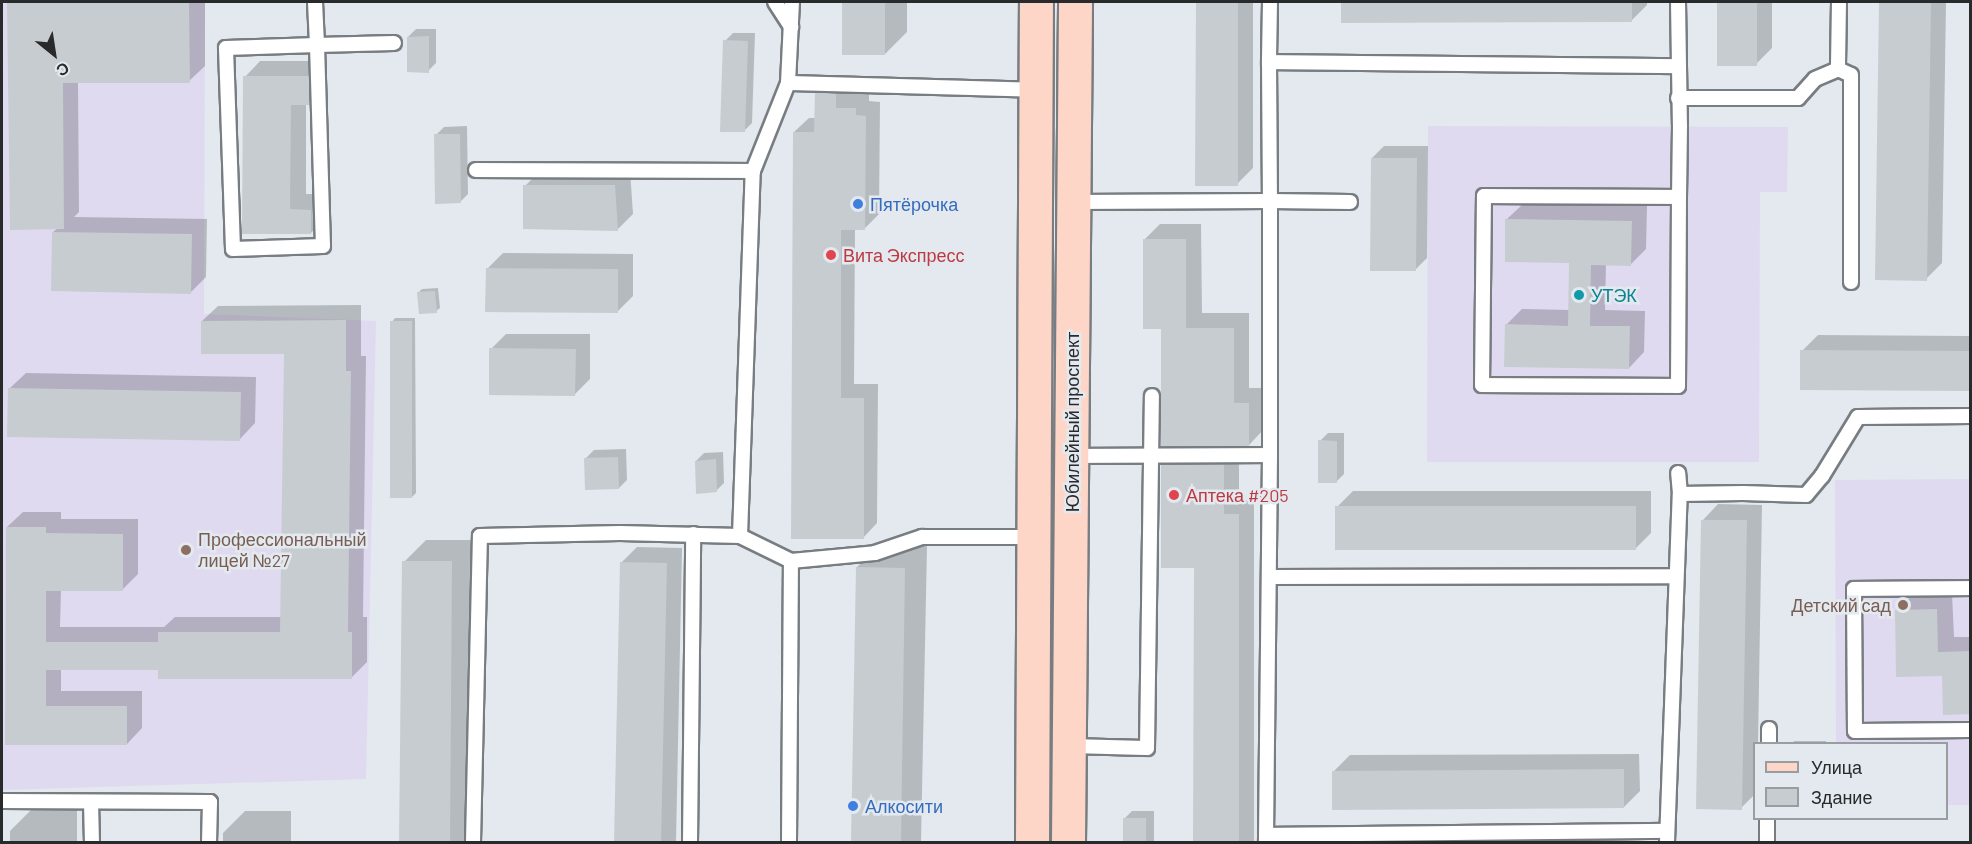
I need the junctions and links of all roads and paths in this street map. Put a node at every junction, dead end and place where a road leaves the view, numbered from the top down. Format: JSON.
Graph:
{"nodes":[{"id":1,"x":315,"y":2,"type":"edge"},
{"id":2,"x":775,"y":2,"type":"edge"},
{"id":3,"x":792,"y":2,"type":"edge"},
{"id":4,"x":1036,"y":2,"type":"edge"},
{"id":5,"x":1075,"y":2,"type":"edge"},
{"id":6,"x":1270,"y":2,"type":"edge"},
{"id":7,"x":1678,"y":2,"type":"edge"},
{"id":8,"x":1839,"y":2,"type":"edge"},
{"id":9,"x":791,"y":27,"type":"junction"},
{"id":10,"x":394,"y":43,"type":"dead end"},
{"id":11,"x":316,"y":45,"type":"junction"},
{"id":12,"x":1269,"y":62,"type":"junction"},
{"id":13,"x":1677,"y":66,"type":"junction"},
{"id":14,"x":1838,"y":69,"type":"junction"},
{"id":15,"x":788,"y":82,"type":"junction"},
{"id":16,"x":1036,"y":90,"type":"junction"},
{"id":17,"x":1678,"y":98,"type":"junction"},
{"id":18,"x":476,"y":170,"type":"dead end"},
{"id":19,"x":753,"y":171,"type":"junction"},
{"id":20,"x":1679,"y":197,"type":"junction"},
{"id":21,"x":1270,"y":201,"type":"junction"},
{"id":22,"x":1073,"y":202,"type":"junction"},
{"id":23,"x":1350,"y":202,"type":"dead end"},
{"id":24,"x":1851,"y":282,"type":"dead end"},
{"id":25,"x":1152,"y":396,"type":"dead end"},
{"id":26,"x":1971,"y":416,"type":"edge"},
{"id":27,"x":1270,"y":455,"type":"junction"},
{"id":28,"x":1151,"y":458,"type":"junction"},
{"id":29,"x":1071,"y":469,"type":"junction"},
{"id":30,"x":1678,"y":473,"type":"dead end"},
{"id":31,"x":1034,"y":480,"type":"junction"},
{"id":32,"x":1680,"y":494,"type":"junction"},
{"id":33,"x":693,"y":534,"type":"junction"},
{"id":34,"x":740,"y":536,"type":"junction"},
{"id":35,"x":1033,"y":537,"type":"junction"},
{"id":36,"x":791,"y":561,"type":"junction"},
{"id":37,"x":1675,"y":576,"type":"junction"},
{"id":38,"x":1269,"y":577,"type":"junction"},
{"id":39,"x":1971,"y":588,"type":"edge"},
{"id":40,"x":1971,"y":730,"type":"edge"},
{"id":41,"x":1069,"y":746,"type":"junction"},
{"id":42,"x":2,"y":801,"type":"edge"},
{"id":43,"x":91,"y":802,"type":"junction"},
{"id":44,"x":1767,"y":820,"type":"edge"},
{"id":45,"x":1667,"y":837,"type":"edge"},
{"id":46,"x":1266,"y":839,"type":"edge"},
{"id":47,"x":92,"y":843,"type":"edge"},
{"id":48,"x":209,"y":843,"type":"edge"},
{"id":49,"x":474,"y":843,"type":"edge"},
{"id":50,"x":690,"y":843,"type":"edge"},
{"id":51,"x":789,"y":843,"type":"edge"},
{"id":52,"x":1032,"y":843,"type":"edge"},
{"id":53,"x":1068,"y":843,"type":"edge"},
{"id":54,"x":1767,"y":843,"type":"edge"}],
"edges":[{"from":1,"to":11,"type":"lane"},
{"from":2,"to":9,"type":"lane"},
{"from":3,"to":9,"type":"lane"},
{"from":4,"to":16,"type":"main road","name":"Юбилейный проспект"},
{"from":5,"to":22,"type":"main road","name":"Юбилейный проспект"},
{"from":6,"to":12,"type":"lane"},
{"from":7,"to":13,"type":"lane"},
{"from":8,"to":14,"type":"lane"},
{"from":9,"to":15,"type":"lane"},
{"from":10,"to":11,"type":"lane"},
{"from":11,"to":11,"type":"lane"},
{"from":12,"to":13,"type":"lane"},
{"from":12,"to":21,"type":"lane"},
{"from":13,"to":17,"type":"lane"},
{"from":14,"to":17,"type":"lane"},
{"from":14,"to":24,"type":"lane"},
{"from":15,"to":16,"type":"lane"},
{"from":15,"to":19,"type":"lane"},
{"from":16,"to":31,"type":"main road","name":"Юбилейный проспект"},
{"from":17,"to":20,"type":"lane"},
{"from":18,"to":19,"type":"lane"},
{"from":19,"to":34,"type":"lane"},
{"from":20,"to":20,"type":"lane"},
{"from":21,"to":22,"type":"lane"},
{"from":21,"to":23,"type":"lane"},
{"from":21,"to":27,"type":"lane"},
{"from":22,"to":29,"type":"main road","name":"Юбилейный проспект"},
{"from":25,"to":28,"type":"lane"},
{"from":26,"to":32,"type":"lane"},
{"from":27,"to":28,"type":"lane"},
{"from":27,"to":38,"type":"lane"},
{"from":28,"to":29,"type":"lane"},
{"from":28,"to":41,"type":"lane"},
{"from":29,"to":31,"type":"lane"},
{"from":29,"to":41,"type":"main road","name":"Юбилейный проспект"},
{"from":30,"to":32,"type":"lane"},
{"from":31,"to":35,"type":"main road","name":"Юбилейный проспект"},
{"from":32,"to":37,"type":"lane"},
{"from":33,"to":34,"type":"lane"},
{"from":33,"to":49,"type":"lane"},
{"from":33,"to":50,"type":"lane"},
{"from":34,"to":36,"type":"lane"},
{"from":35,"to":36,"type":"lane"},
{"from":35,"to":52,"type":"main road","name":"Юбилейный проспект"},
{"from":36,"to":51,"type":"lane"},
{"from":37,"to":38,"type":"lane"},
{"from":37,"to":45,"type":"lane"},
{"from":38,"to":46,"type":"lane"},
{"from":39,"to":40,"type":"lane"},
{"from":41,"to":53,"type":"main road","name":"Юбилейный проспект"},
{"from":42,"to":43,"type":"lane"},
{"from":43,"to":47,"type":"lane"},
{"from":43,"to":48,"type":"lane"},
{"from":44,"to":54,"type":"lane"},
{"from":45,"to":46,"type":"lane"}]}
